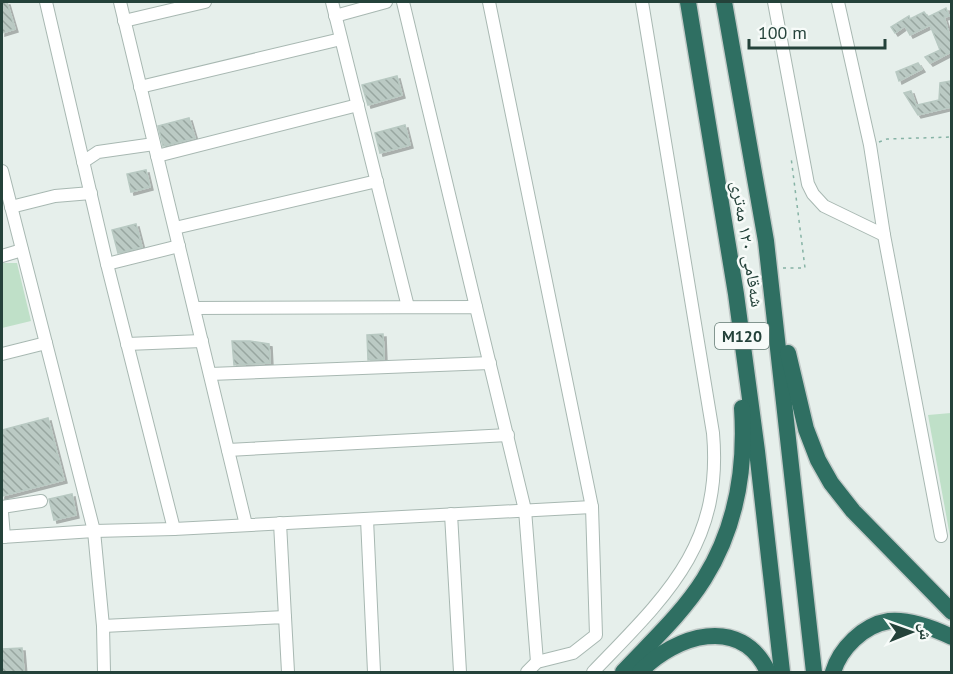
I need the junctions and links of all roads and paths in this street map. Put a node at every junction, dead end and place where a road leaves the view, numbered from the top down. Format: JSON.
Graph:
{"nodes":[{"id":1,"x":46,"y":2,"type":"edge"},
{"id":2,"x":120,"y":2,"type":"edge"},
{"id":3,"x":205,"y":2,"type":"edge"},
{"id":4,"x":332,"y":2,"type":"edge"},
{"id":5,"x":386,"y":2,"type":"edge"},
{"id":6,"x":403,"y":2,"type":"edge"},
{"id":7,"x":489,"y":2,"type":"edge"},
{"id":8,"x":642,"y":2,"type":"edge"},
{"id":9,"x":688,"y":2,"type":"edge"},
{"id":10,"x":724,"y":2,"type":"edge"},
{"id":11,"x":774,"y":2,"type":"edge"},
{"id":12,"x":838,"y":2,"type":"edge"},
{"id":13,"x":335,"y":15,"type":"junction"},
{"id":14,"x":124,"y":21,"type":"junction"},
{"id":15,"x":341,"y":39,"type":"junction"},
{"id":16,"x":140,"y":87,"type":"junction"},
{"id":17,"x":358,"y":105,"type":"junction"},
{"id":18,"x":951,"y":137,"type":"edge"},
{"id":19,"x":870,"y":145,"type":"junction"},
{"id":20,"x":155,"y":150,"type":"junction"},
{"id":21,"x":791,"y":155,"type":"dead end"},
{"id":22,"x":83,"y":162,"type":"junction"},
{"id":23,"x":2,"y":171,"type":"edge"},
{"id":24,"x":377,"y":181,"type":"junction"},
{"id":25,"x":4,"y":187,"type":"edge"},
{"id":26,"x":91,"y":193,"type":"junction"},
{"id":27,"x":11,"y":207,"type":"junction"},
{"id":28,"x":174,"y":228,"type":"junction"},
{"id":29,"x":884,"y":235,"type":"junction"},
{"id":30,"x":765,"y":241,"type":"junction"},
{"id":31,"x":179,"y":246,"type":"junction"},
{"id":32,"x":22,"y":250,"type":"junction"},
{"id":33,"x":2,"y":256,"type":"edge"},
{"id":34,"x":108,"y":264,"type":"junction"},
{"id":35,"x":783,"y":268,"type":"dead end"},
{"id":36,"x":736,"y":294,"type":"junction"},
{"id":37,"x":408,"y":307,"type":"junction"},
{"id":38,"x":476,"y":307,"type":"junction"},
{"id":39,"x":194,"y":308,"type":"junction"},
{"id":40,"x":202,"y":340,"type":"junction"},
{"id":41,"x":46,"y":342,"type":"junction"},
{"id":42,"x":128,"y":344,"type":"junction"},
{"id":43,"x":2,"y":354,"type":"edge"},
{"id":44,"x":490,"y":363,"type":"junction"},
{"id":45,"x":210,"y":374,"type":"junction"},
{"id":46,"x":508,"y":435,"type":"junction"},
{"id":47,"x":228,"y":450,"type":"junction"},
{"id":48,"x":41,"y":501,"type":"dead end"},
{"id":49,"x":592,"y":507,"type":"junction"},
{"id":50,"x":2,"y":509,"type":"edge"},
{"id":51,"x":525,"y":510,"type":"junction"},
{"id":52,"x":451,"y":514,"type":"junction"},
{"id":53,"x":367,"y":519,"type":"junction"},
{"id":54,"x":280,"y":524,"type":"junction"},
{"id":55,"x":246,"y":525,"type":"junction"},
{"id":56,"x":174,"y":529,"type":"junction"},
{"id":57,"x":94,"y":531,"type":"junction"},
{"id":58,"x":941,"y":536,"type":"dead end"},
{"id":59,"x":3,"y":537,"type":"edge"},
{"id":60,"x":951,"y":612,"type":"edge"},
{"id":61,"x":285,"y":617,"type":"junction"},
{"id":62,"x":103,"y":626,"type":"junction"},
{"id":63,"x":951,"y":637,"type":"edge"},
{"id":64,"x":537,"y":662,"type":"junction"},
{"id":65,"x":104,"y":672,"type":"edge"},
{"id":66,"x":288,"y":672,"type":"edge"},
{"id":67,"x":374,"y":672,"type":"edge"},
{"id":68,"x":460,"y":672,"type":"edge"},
{"id":69,"x":527,"y":672,"type":"edge"},
{"id":70,"x":593,"y":672,"type":"edge"},
{"id":71,"x":623,"y":672,"type":"edge"},
{"id":72,"x":640,"y":672,"type":"edge"},
{"id":73,"x":768,"y":672,"type":"edge"},
{"id":74,"x":783,"y":672,"type":"edge"},
{"id":75,"x":814,"y":672,"type":"edge"},
{"id":76,"x":833,"y":672,"type":"edge"}],
"edges":[{"from":1,"to":22,"type":"street"},
{"from":2,"to":14,"type":"street"},
{"from":3,"to":14,"type":"street"},
{"from":4,"to":13,"type":"street"},
{"from":5,"to":13,"type":"street"},
{"from":6,"to":38,"type":"street"},
{"from":7,"to":49,"type":"street"},
{"from":8,"to":70,"type":"street"},
{"from":9,"to":36,"type":"highway","name":"شەقامی ١٢٠ مەتری","number":"M120"},
{"from":10,"to":30,"type":"highway","name":"شەقامی ١٢٠ مەتری","number":"M120"},
{"from":11,"to":29,"type":"street"},
{"from":12,"to":19,"type":"street"},
{"from":13,"to":15,"type":"street"},
{"from":14,"to":16,"type":"street"},
{"from":15,"to":16,"type":"street"},
{"from":15,"to":17,"type":"street"},
{"from":16,"to":20,"type":"street"},
{"from":17,"to":20,"type":"street"},
{"from":17,"to":24,"type":"street"},
{"from":18,"to":19,"type":"path"},
{"from":19,"to":29,"type":"street"},
{"from":20,"to":22,"type":"street"},
{"from":20,"to":28,"type":"street"},
{"from":21,"to":35,"type":"path"},
{"from":22,"to":26,"type":"street"},
{"from":23,"to":25,"type":"street"},
{"from":24,"to":28,"type":"street"},
{"from":24,"to":37,"type":"street"},
{"from":25,"to":27,"type":"street"},
{"from":26,"to":27,"type":"street"},
{"from":26,"to":34,"type":"street"},
{"from":27,"to":32,"type":"street"},
{"from":28,"to":31,"type":"street"},
{"from":29,"to":58,"type":"street"},
{"from":30,"to":60,"type":"highway"},
{"from":30,"to":75,"type":"highway","name":"شەقامی ١٢٠ مەتری","number":"M120"},
{"from":31,"to":34,"type":"street"},
{"from":31,"to":39,"type":"street"},
{"from":32,"to":33,"type":"street"},
{"from":32,"to":41,"type":"street"},
{"from":34,"to":42,"type":"street"},
{"from":36,"to":71,"type":"highway"},
{"from":36,"to":74,"type":"highway","name":"شەقامی ١٢٠ مەتری","number":"M120"},
{"from":37,"to":38,"type":"street"},
{"from":37,"to":39,"type":"street"},
{"from":38,"to":44,"type":"street"},
{"from":39,"to":40,"type":"street"},
{"from":40,"to":42,"type":"street"},
{"from":40,"to":45,"type":"street"},
{"from":41,"to":43,"type":"street"},
{"from":41,"to":57,"type":"street"},
{"from":42,"to":56,"type":"street"},
{"from":44,"to":45,"type":"street"},
{"from":44,"to":46,"type":"street"},
{"from":45,"to":47,"type":"street"},
{"from":46,"to":47,"type":"street"},
{"from":46,"to":51,"type":"street"},
{"from":47,"to":55,"type":"street"},
{"from":48,"to":50,"type":"street"},
{"from":49,"to":51,"type":"street"},
{"from":49,"to":64,"type":"street"},
{"from":50,"to":59,"type":"street"},
{"from":51,"to":52,"type":"street"},
{"from":51,"to":64,"type":"street"},
{"from":52,"to":53,"type":"street"},
{"from":52,"to":68,"type":"street"},
{"from":53,"to":54,"type":"street"},
{"from":53,"to":67,"type":"street"},
{"from":54,"to":55,"type":"street"},
{"from":54,"to":61,"type":"street"},
{"from":55,"to":56,"type":"street"},
{"from":56,"to":57,"type":"street"},
{"from":57,"to":59,"type":"street"},
{"from":57,"to":62,"type":"street"},
{"from":61,"to":62,"type":"street"},
{"from":61,"to":66,"type":"street"},
{"from":62,"to":65,"type":"street"},
{"from":63,"to":76,"type":"highway"},
{"from":64,"to":69,"type":"street"},
{"from":72,"to":73,"type":"highway"}]}
